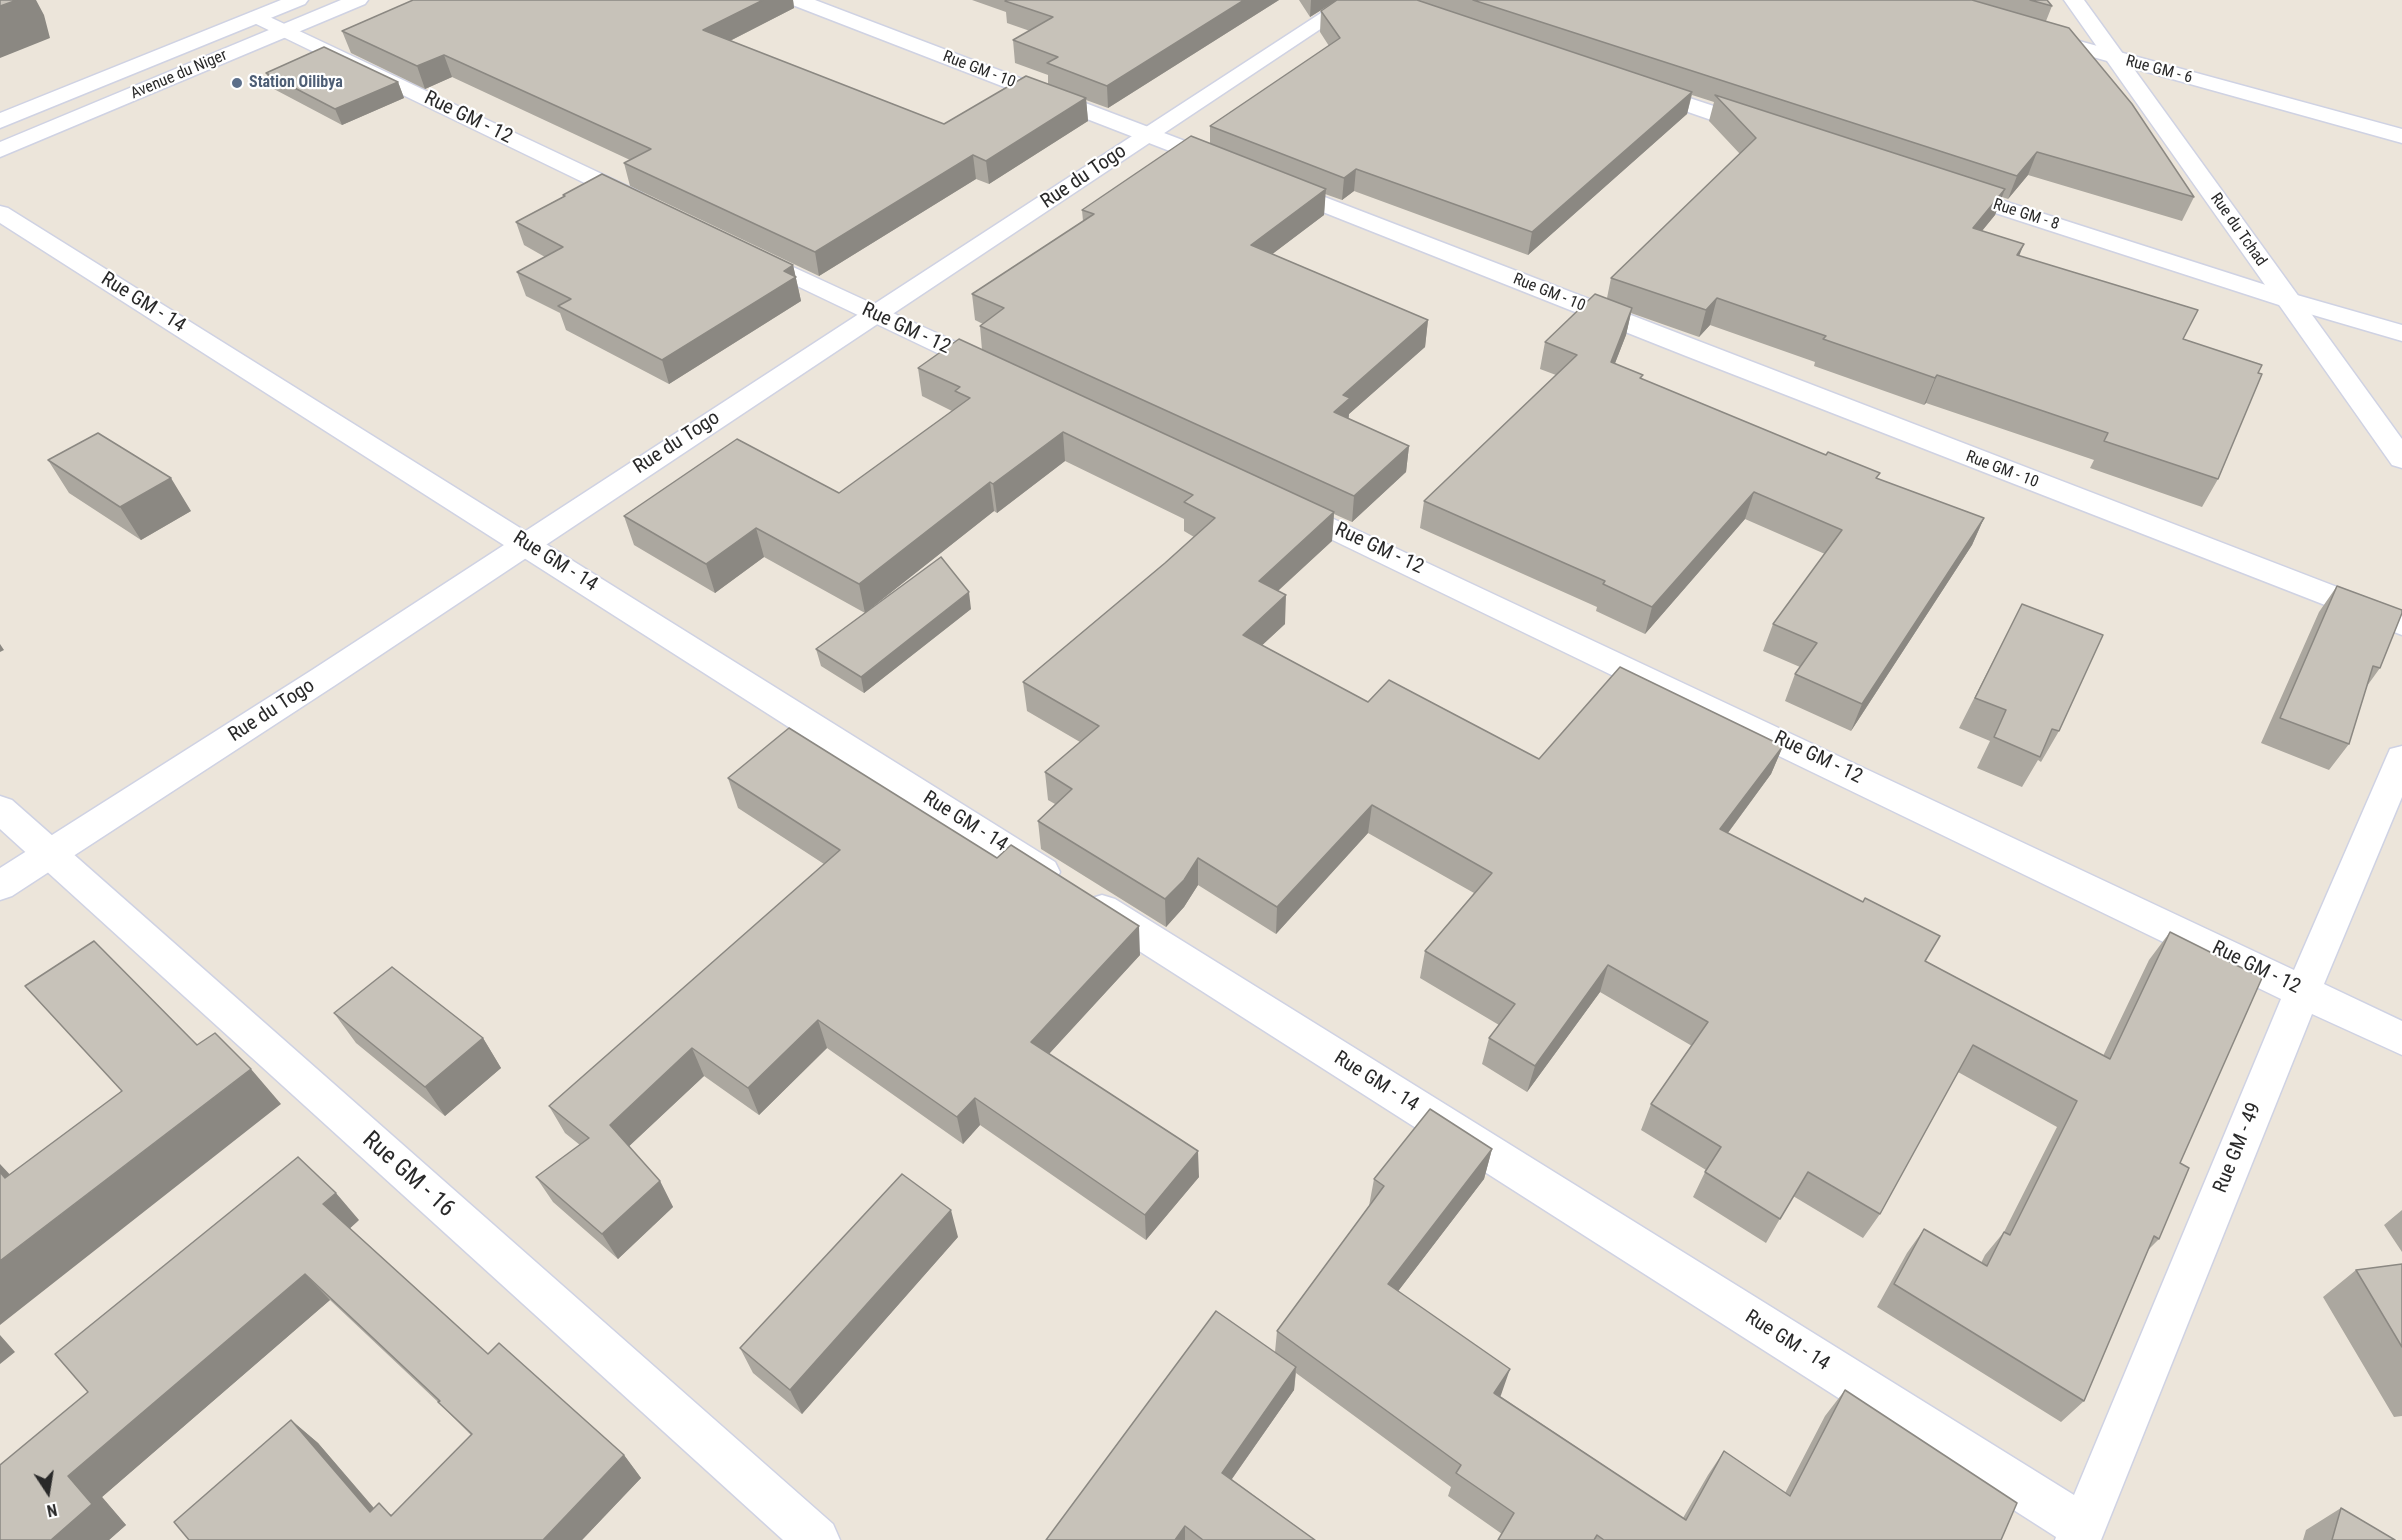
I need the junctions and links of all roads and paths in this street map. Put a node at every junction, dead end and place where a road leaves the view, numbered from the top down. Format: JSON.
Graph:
{"nodes":[{"id":1,"x":298,"y":0,"type":"edge"},
{"id":2,"x":358,"y":0,"type":"edge"},
{"id":3,"x":797,"y":0,"type":"edge"},
{"id":4,"x":1354,"y":0,"type":"edge"},
{"id":5,"x":2074,"y":0,"type":"edge"},
{"id":6,"x":257,"y":16,"type":"junction"},
{"id":7,"x":285,"y":30,"type":"junction"},
{"id":8,"x":2028,"y":33,"type":"edge"},
{"id":9,"x":2116,"y":58,"type":"junction"},
{"id":10,"x":1623,"y":83,"type":"edge"},
{"id":11,"x":0,"y":121,"type":"edge"},
{"id":12,"x":1149,"y":134,"type":"junction"},
{"id":13,"x":1780,"y":135,"type":"edge"},
{"id":14,"x":2402,"y":136,"type":"edge"},
{"id":15,"x":0,"y":150,"type":"edge"},
{"id":16,"x":1938,"y":187,"type":"edge"},
{"id":17,"x":660,"y":211,"type":"edge"},
{"id":18,"x":0,"y":213,"type":"edge"},
{"id":19,"x":735,"y":247,"type":"edge"},
{"id":20,"x":2288,"y":300,"type":"junction"},
{"id":21,"x":874,"y":314,"type":"junction"},
{"id":22,"x":2402,"y":333,"type":"edge"},
{"id":23,"x":1014,"y":379,"type":"edge"},
{"id":24,"x":2402,"y":459,"type":"edge"},
{"id":25,"x":1272,"y":499,"type":"edge"},
{"id":26,"x":525,"y":543,"type":"junction"},
{"id":27,"x":2402,"y":624,"type":"edge"},
{"id":28,"x":2402,"y":758,"type":"edge"},
{"id":29,"x":0,"y":809,"type":"edge"},
{"id":30,"x":50,"y":853,"type":"junction"},
{"id":31,"x":0,"y":886,"type":"edge"},
{"id":32,"x":2303,"y":991,"type":"junction"},
{"id":33,"x":2402,"y":1039,"type":"edge"},
{"id":34,"x":2081,"y":1534,"type":"edge"},
{"id":35,"x":817,"y":1540,"type":"edge"}],
"edges":[{"from":1,"to":6,"type":"street","name":"Avenue du Niger"},
{"from":2,"to":7,"type":"street","name":"Avenue du Niger"},
{"from":3,"to":12,"type":"street","name":"Rue GM - 10"},
{"from":4,"to":12,"type":"street","name":"Rue du Togo"},
{"from":5,"to":9,"type":"street","name":"Rue du Tchad"},
{"from":6,"to":7,"type":"street","name":"Rue GM - 12"},
{"from":6,"to":11,"type":"street","name":"Avenue du Niger"},
{"from":7,"to":15,"type":"street","name":"Avenue du Niger"},
{"from":7,"to":17,"type":"street","name":"Rue GM - 12"},
{"from":8,"to":9,"type":"street","name":"Rue GM - 6"},
{"from":9,"to":14,"type":"street","name":"Rue GM - 6"},
{"from":9,"to":20,"type":"street","name":"Rue du Tchad"},
{"from":10,"to":13,"type":"street"},
{"from":12,"to":21,"type":"street","name":"Rue du Togo"},
{"from":12,"to":27,"type":"street","name":"Rue GM - 10"},
{"from":16,"to":20,"type":"street","name":"Rue GM - 8"},
{"from":18,"to":26,"type":"street","name":"Rue GM - 14"},
{"from":19,"to":21,"type":"street","name":"Rue GM - 12"},
{"from":20,"to":22,"type":"street","name":"Rue GM - 8"},
{"from":20,"to":24,"type":"street","name":"Rue du Tchad"},
{"from":21,"to":23,"type":"street","name":"Rue GM - 12"},
{"from":21,"to":26,"type":"street","name":"Rue du Togo"},
{"from":25,"to":32,"type":"street","name":"Rue GM - 12"},
{"from":26,"to":30,"type":"street","name":"Rue du Togo"},
{"from":26,"to":34,"type":"street","name":"Rue GM - 14"},
{"from":28,"to":32,"type":"street","name":"Rue GM - 49"},
{"from":29,"to":30,"type":"street","name":"Rue GM - 16"},
{"from":30,"to":31,"type":"street","name":"Rue du Togo"},
{"from":30,"to":35,"type":"street","name":"Rue GM - 16"},
{"from":32,"to":33,"type":"street","name":"Rue GM - 12"},
{"from":32,"to":34,"type":"street","name":"Rue GM - 49"}]}
